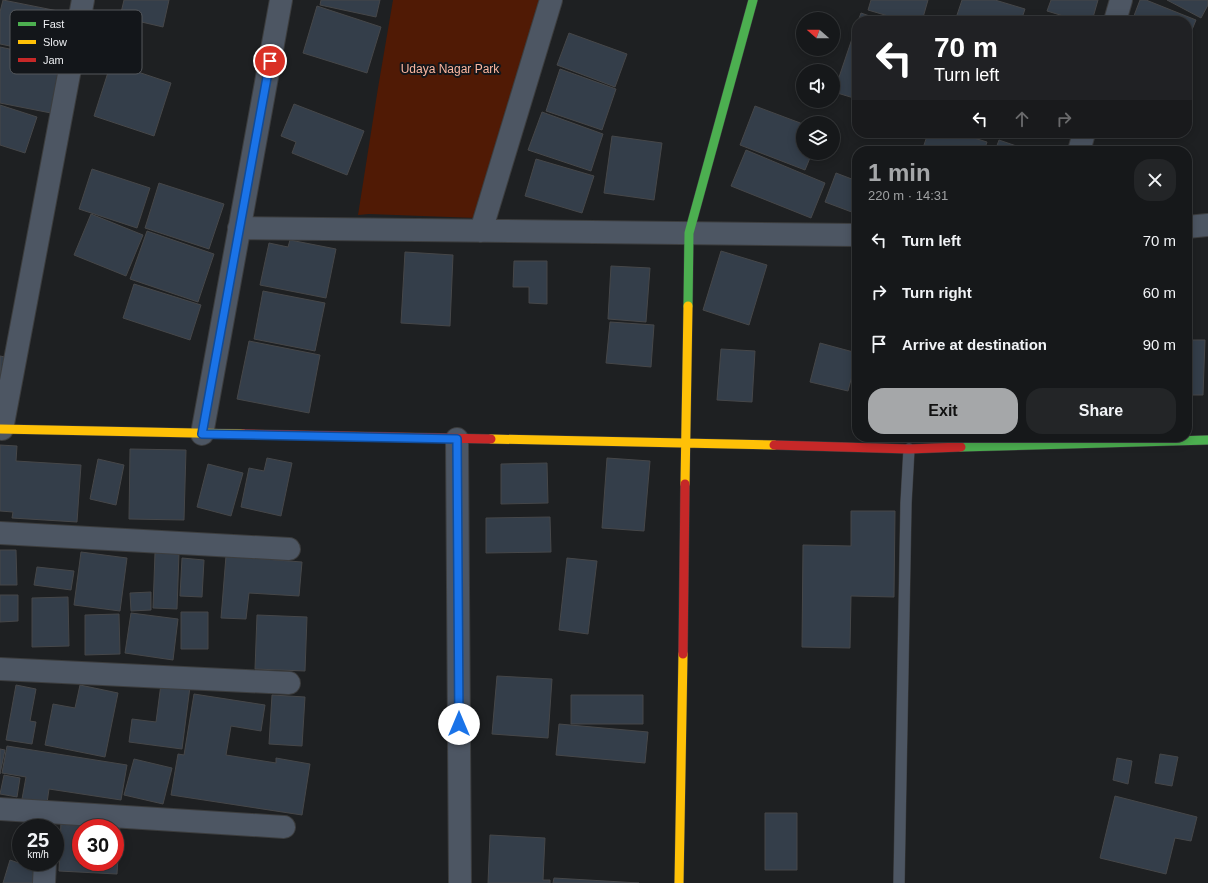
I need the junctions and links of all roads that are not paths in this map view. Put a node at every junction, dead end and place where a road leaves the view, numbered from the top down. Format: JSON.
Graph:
{"nodes":[{"id":1,"x":83,"y":0,"type":"edge"},
{"id":2,"x":281,"y":0,"type":"edge"},
{"id":3,"x":551,"y":0,"type":"edge"},
{"id":4,"x":753,"y":0,"type":"edge"},
{"id":5,"x":1120,"y":0,"type":"edge"},
{"id":6,"x":81,"y":10,"type":"edge"},
{"id":7,"x":1116,"y":16,"type":"edge"},
{"id":8,"x":69,"y":74,"type":"edge"},
{"id":9,"x":1208,"y":225,"type":"edge"},
{"id":10,"x":1192,"y":227,"type":"edge"},
{"id":11,"x":239,"y":228,"type":"junction"},
{"id":12,"x":481,"y":231,"type":"junction"},
{"id":13,"x":689,"y":234,"type":"junction"},
{"id":14,"x":852,"y":235,"type":"edge"},
{"id":15,"x":1,"y":429,"type":"edge"},
{"id":16,"x":202,"y":434,"type":"junction"},
{"id":17,"x":457,"y":439,"type":"junction"},
{"id":18,"x":1192,"y":440,"type":"edge"},
{"id":19,"x":1208,"y":440,"type":"edge"},
{"id":20,"x":1142,"y":442,"type":"edge"},
{"id":21,"x":685,"y":443,"type":"junction"},
{"id":22,"x":909,"y":449,"type":"junction"},
{"id":23,"x":0,"y":533,"type":"edge"},
{"id":24,"x":289,"y":549,"type":"dead end"},
{"id":25,"x":0,"y":669,"type":"edge"},
{"id":26,"x":289,"y":683,"type":"dead end"},
{"id":27,"x":0,"y":809,"type":"edge"},
{"id":28,"x":42,"y":819,"type":"edge"},
{"id":29,"x":64,"y":821,"type":"edge"},
{"id":30,"x":284,"y":827,"type":"dead end"},
{"id":31,"x":45,"y":871,"type":"edge"},
{"id":32,"x":44,"y":883,"type":"edge"},
{"id":33,"x":460,"y":883,"type":"edge"},
{"id":34,"x":679,"y":883,"type":"edge"},
{"id":35,"x":899,"y":883,"type":"edge"}],
"edges":[{"from":1,"to":6,"type":"street"},
{"from":2,"to":11,"type":"street"},
{"from":3,"to":12,"type":"street"},
{"from":4,"to":13,"type":"street"},
{"from":5,"to":7,"type":"street"},
{"from":8,"to":15,"type":"street"},
{"from":9,"to":10,"type":"street"},
{"from":11,"to":12,"type":"street"},
{"from":11,"to":16,"type":"street"},
{"from":12,"to":13,"type":"street"},
{"from":13,"to":14,"type":"street"},
{"from":13,"to":21,"type":"street"},
{"from":15,"to":16,"type":"street"},
{"from":16,"to":17,"type":"street"},
{"from":17,"to":21,"type":"street"},
{"from":17,"to":33,"type":"street"},
{"from":18,"to":19,"type":"street"},
{"from":20,"to":22,"type":"street"},
{"from":21,"to":22,"type":"street"},
{"from":21,"to":34,"type":"street"},
{"from":22,"to":35,"type":"lane"},
{"from":23,"to":24,"type":"street"},
{"from":25,"to":26,"type":"street"},
{"from":27,"to":28,"type":"street"},
{"from":29,"to":30,"type":"street"},
{"from":31,"to":32,"type":"street"}]}
